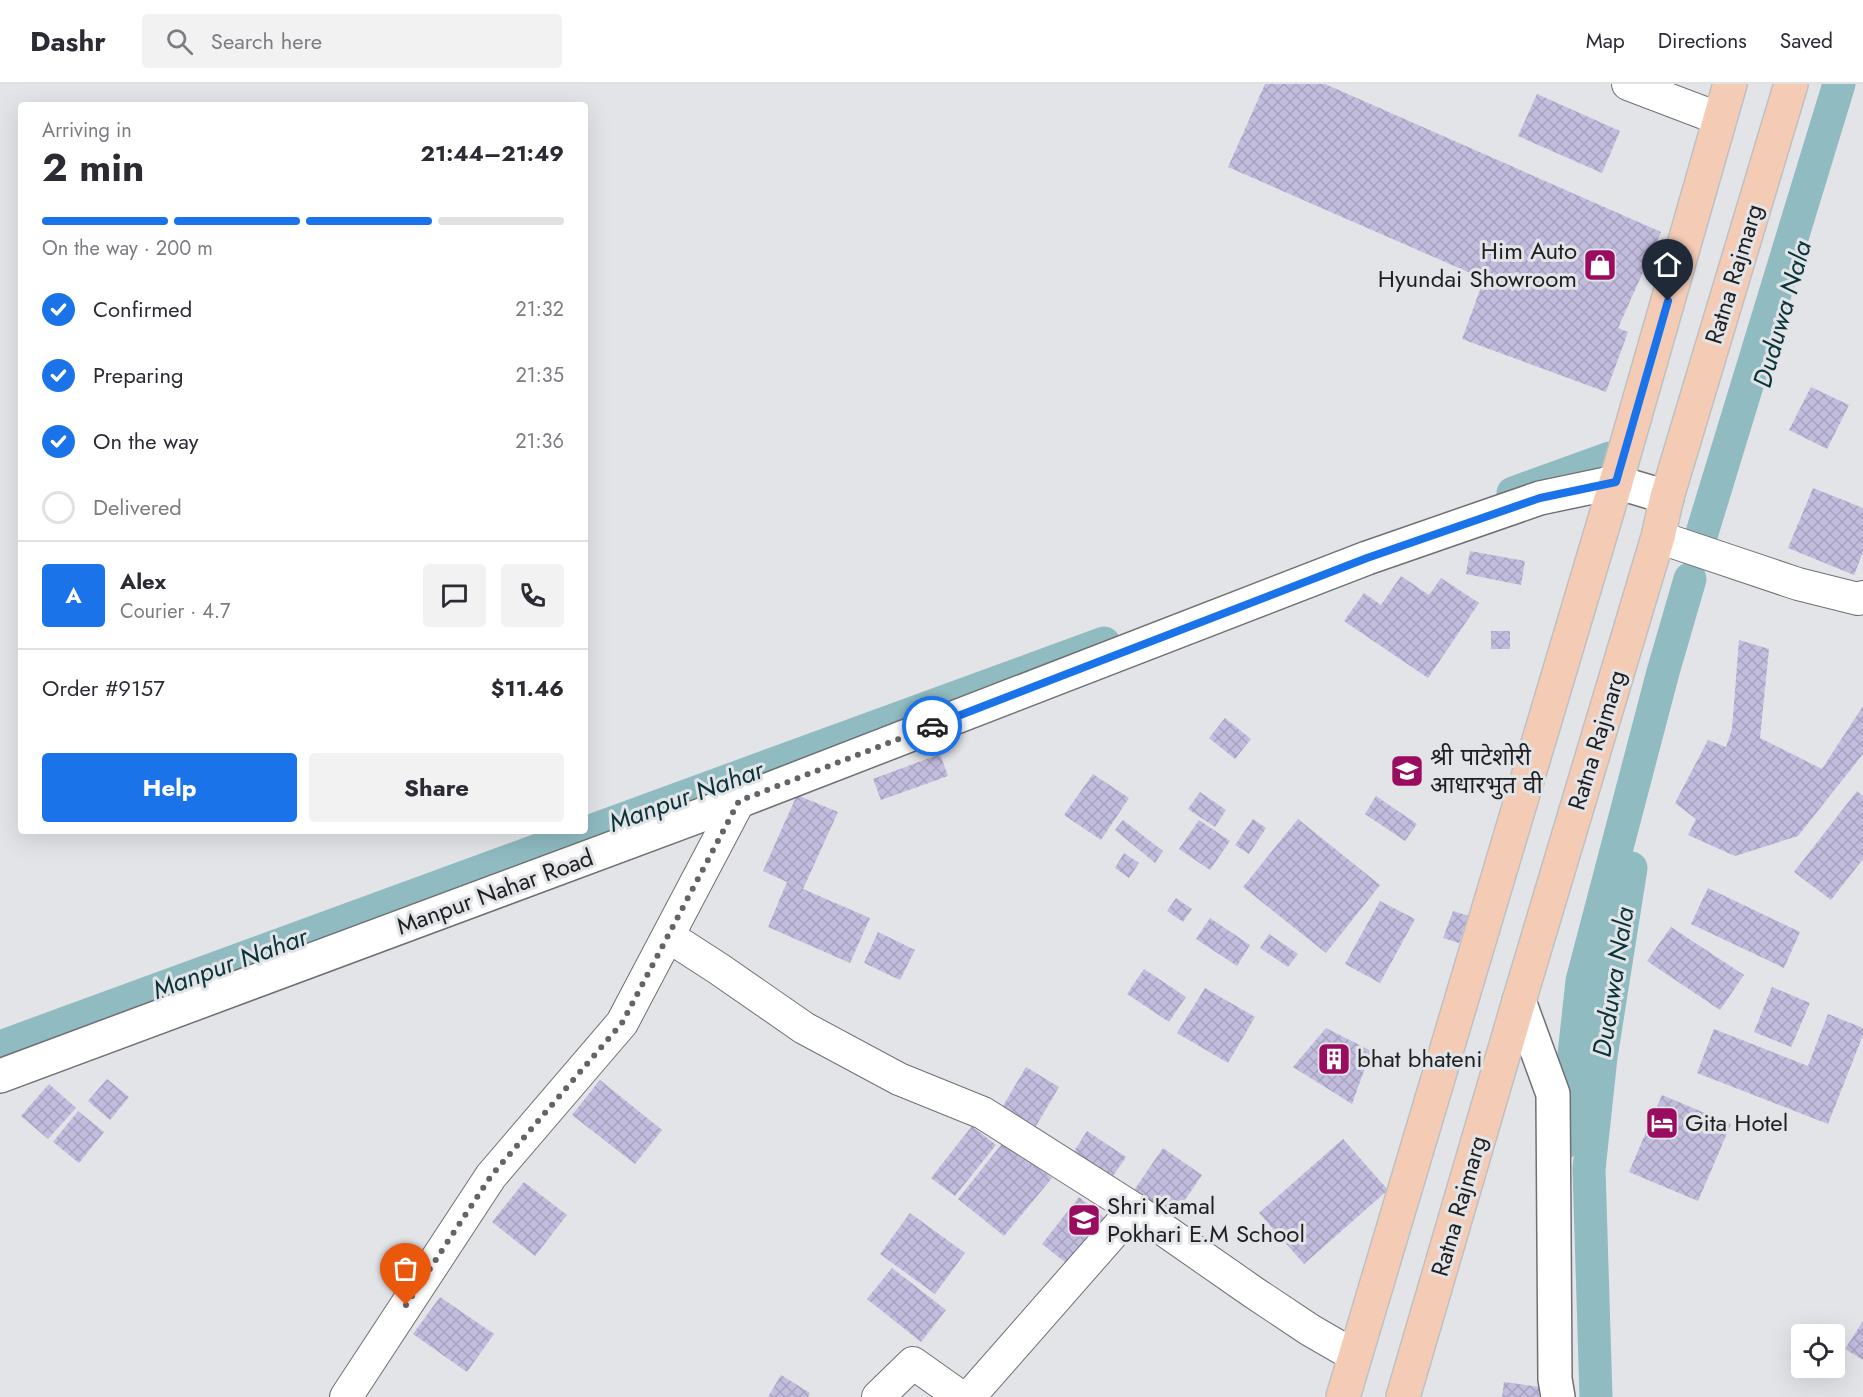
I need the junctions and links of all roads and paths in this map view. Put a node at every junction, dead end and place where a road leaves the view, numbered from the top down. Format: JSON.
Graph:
{"nodes":[{"id":1,"x":1628,"y":84,"type":"edge"},
{"id":2,"x":1730,"y":84,"type":"edge"},
{"id":3,"x":1791,"y":84,"type":"edge"},
{"id":4,"x":1720,"y":119,"type":"junction"},
{"id":5,"x":1616,"y":482,"type":"junction"},
{"id":6,"x":1667,"y":497,"type":"junction"},
{"id":7,"x":1658,"y":537,"type":"junction"},
{"id":8,"x":1863,"y":597,"type":"edge"},
{"id":9,"x":739,"y":801,"type":"junction"},
{"id":10,"x":668,"y":936,"type":"junction"},
{"id":11,"x":1519,"y":1001,"type":"junction"},
{"id":12,"x":0,"y":1076,"type":"edge"},
{"id":13,"x":1134,"y":1209,"type":"junction"},
{"id":14,"x":1355,"y":1356,"type":"junction"},
{"id":15,"x":346,"y":1397,"type":"edge"},
{"id":16,"x":878,"y":1397,"type":"edge"},
{"id":17,"x":961,"y":1397,"type":"edge"},
{"id":18,"x":969,"y":1397,"type":"edge"},
{"id":19,"x":1343,"y":1397,"type":"edge"},
{"id":20,"x":1403,"y":1397,"type":"edge"},
{"id":21,"x":1558,"y":1397,"type":"edge"}],
"edges":[{"from":1,"to":4,"type":"street"},
{"from":2,"to":4,"type":"highway"},
{"from":3,"to":6,"type":"highway","name":"Ratna Rajmarg"},
{"from":4,"to":5,"type":"highway"},
{"from":5,"to":6,"type":"street","name":"Manpur Nahar Road"},
{"from":5,"to":9,"type":"street","name":"Manpur Nahar Road"},
{"from":5,"to":14,"type":"highway"},
{"from":6,"to":7,"type":"highway","name":"Ratna Rajmarg"},
{"from":7,"to":8,"type":"street"},
{"from":7,"to":11,"type":"highway","name":"Ratna Rajmarg"},
{"from":9,"to":10,"type":"street"},
{"from":9,"to":12,"type":"street","name":"Manpur Nahar Road"},
{"from":10,"to":13,"type":"street"},
{"from":10,"to":15,"type":"street"},
{"from":11,"to":20,"type":"highway","name":"Ratna Rajmarg"},
{"from":11,"to":21,"type":"street"},
{"from":13,"to":14,"type":"street"},
{"from":13,"to":18,"type":"street"},
{"from":14,"to":19,"type":"highway"},
{"from":16,"to":17,"type":"street"}]}
